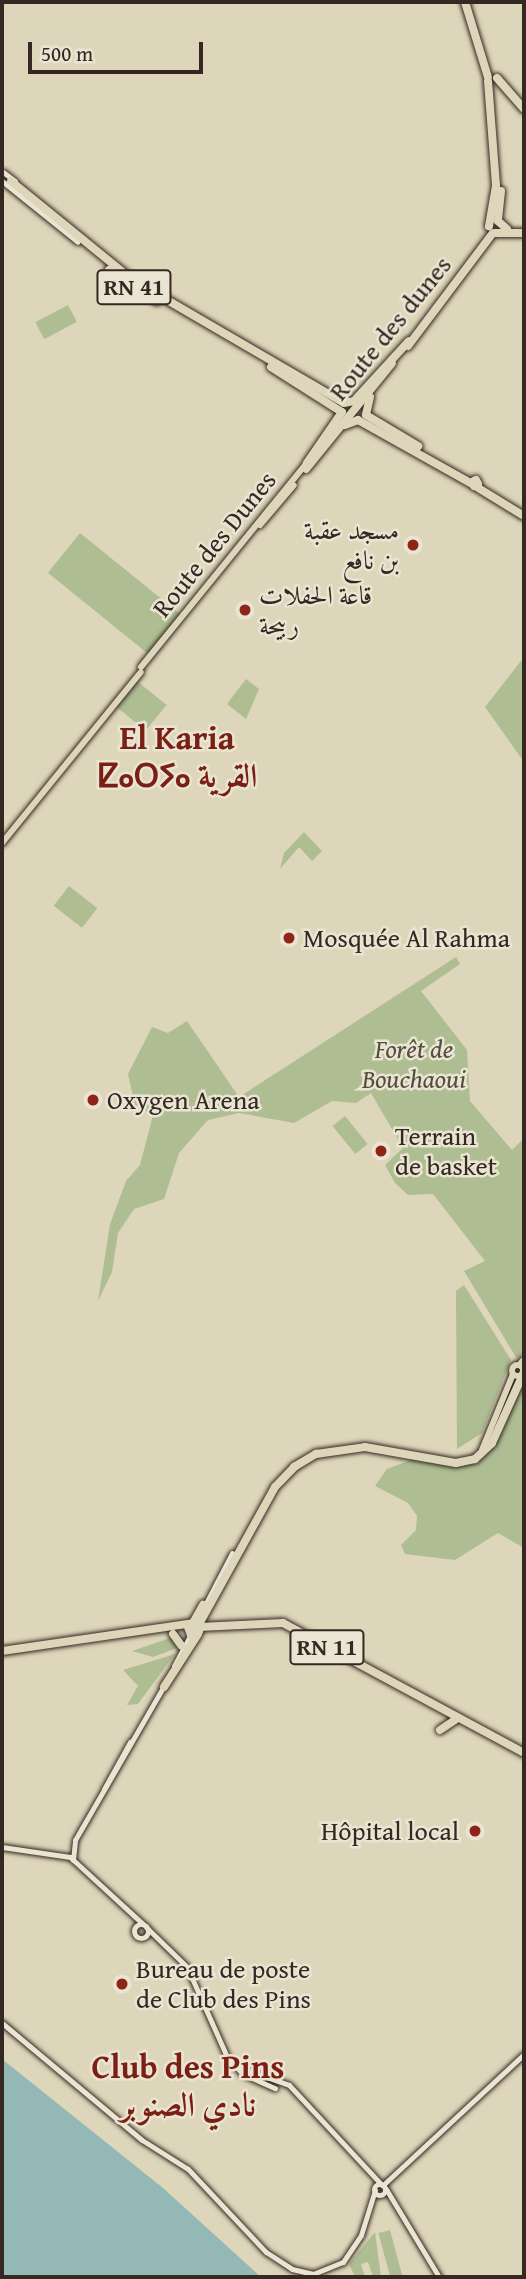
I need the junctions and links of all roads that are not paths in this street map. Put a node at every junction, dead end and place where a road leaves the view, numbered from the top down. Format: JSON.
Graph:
{"nodes":[{"id":1,"x":467,"y":2,"type":"edge"},
{"id":2,"x":492,"y":79,"type":"junction"},
{"id":3,"x":524,"y":108,"type":"edge"},
{"id":4,"x":5,"y":177,"type":"edge"},
{"id":5,"x":524,"y":231,"type":"edge"},
{"id":6,"x":494,"y":232,"type":"junction"},
{"id":7,"x":409,"y":341,"type":"junction"},
{"id":8,"x":393,"y":363,"type":"junction"},
{"id":9,"x":275,"y":368,"type":"junction"},
{"id":10,"x":361,"y":399,"type":"junction"},
{"id":11,"x":321,"y":448,"type":"joint"},
{"id":12,"x":306,"y":466,"type":"junction"},
{"id":13,"x":475,"y":483,"type":"junction"},
{"id":14,"x":524,"y":514,"type":"edge"},
{"id":15,"x":2,"y":841,"type":"edge"},
{"id":16,"x":521,"y":1368,"type":"edge"},
{"id":17,"x":234,"y":1554,"type":"junction"},
{"id":18,"x":196,"y":1627,"type":"junction"},
{"id":19,"x":173,"y":1634,"type":"junction"},
{"id":20,"x":181,"y":1645,"type":"dead end"},
{"id":21,"x":2,"y":1653,"type":"edge"},
{"id":22,"x":163,"y":1686,"type":"junction"},
{"id":23,"x":444,"y":1712,"type":"junction"},
{"id":24,"x":458,"y":1718,"type":"junction"},
{"id":25,"x":524,"y":1753,"type":"edge"},
{"id":26,"x":2,"y":1847,"type":"edge"},
{"id":27,"x":71,"y":1858,"type":"junction"},
{"id":28,"x":129,"y":1912,"type":"junction"},
{"id":29,"x":145,"y":1926,"type":"junction"},
{"id":30,"x":134,"y":1930,"type":"junction"},
{"id":31,"x":2,"y":2023,"type":"edge"},
{"id":32,"x":524,"y":2055,"type":"edge"},
{"id":33,"x":238,"y":2067,"type":"junction"},
{"id":34,"x":275,"y":2088,"type":"dead end"},
{"id":35,"x":381,"y":2190,"type":"junction"},
{"id":36,"x":439,"y":2277,"type":"edge"}],
"edges":[{"from":1,"to":2,"type":"highway"},
{"from":2,"to":3,"type":"highway"},
{"from":2,"to":6,"type":"highway"},
{"from":2,"to":6,"type":"highway"},
{"from":4,"to":9,"type":"highway","number":"RN 41"},
{"from":4,"to":9,"type":"highway","number":"RN 41"},
{"from":5,"to":6,"type":"highway"},
{"from":6,"to":7,"type":"highway","name":"Route des dunes"},
{"from":6,"to":8,"type":"highway"},
{"from":7,"to":9,"type":"highway"},
{"from":7,"to":10,"type":"highway","name":"Route des dunes"},
{"from":8,"to":10,"type":"highway"},
{"from":8,"to":13,"type":"highway"},
{"from":9,"to":12,"type":"highway"},
{"from":10,"to":11,"type":"highway","name":"Route des dunes"},
{"from":11,"to":12,"type":"highway","name":"Route des Dunes"},
{"from":12,"to":13,"type":"highway"},
{"from":12,"to":15,"type":"main road","name":"Route des Dunes"},
{"from":13,"to":14,"type":"highway"},
{"from":16,"to":17,"type":"highway"},
{"from":16,"to":17,"type":"highway"},
{"from":17,"to":18,"type":"highway"},
{"from":18,"to":19,"type":"highway","number":"RN 11"},
{"from":18,"to":21,"type":"highway","number":"RN 11"},
{"from":18,"to":22,"type":"highway"},
{"from":18,"to":22,"type":"main road"},
{"from":18,"to":23,"type":"highway","number":"RN 11"},
{"from":19,"to":20,"type":"highway"},
{"from":19,"to":21,"type":"highway","number":"RN 11"},
{"from":22,"to":27,"type":"main road"},
{"from":23,"to":24,"type":"highway","number":"RN 11"},
{"from":23,"to":24,"type":"highway"},
{"from":24,"to":25,"type":"highway","number":"RN 11"},
{"from":26,"to":27,"type":"main road"},
{"from":27,"to":28,"type":"main road"},
{"from":28,"to":29,"type":"main road"},
{"from":28,"to":30,"type":"main road"},
{"from":29,"to":30,"type":"main road"},
{"from":29,"to":30,"type":"main road"},
{"from":29,"to":33,"type":"main road"},
{"from":31,"to":35,"type":"main road"},
{"from":32,"to":35,"type":"main road"},
{"from":33,"to":34,"type":"main road"},
{"from":33,"to":35,"type":"main road"},
{"from":35,"to":36,"type":"main road"}]}
